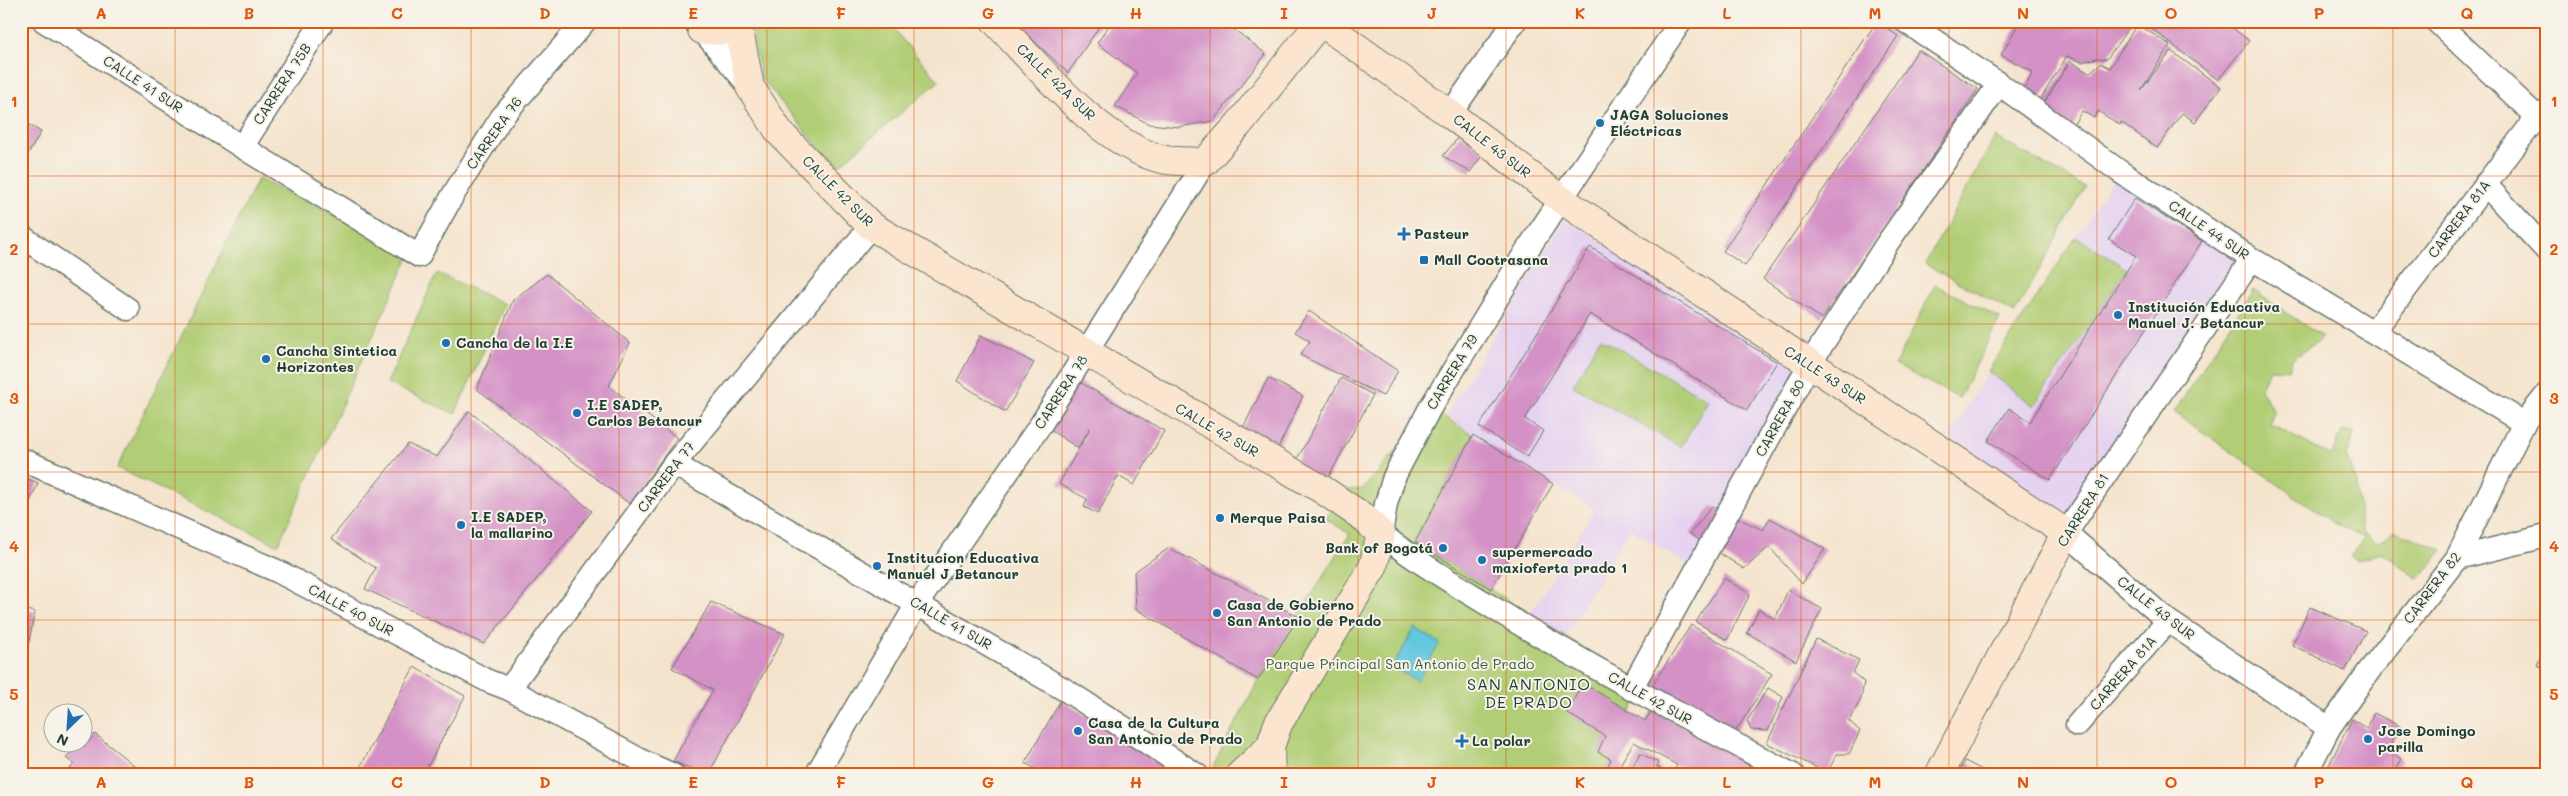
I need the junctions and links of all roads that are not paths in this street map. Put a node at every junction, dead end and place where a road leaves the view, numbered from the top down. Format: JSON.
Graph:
{"nodes":[{"id":1,"x":44,"y":21,"type":"edge"},
{"id":2,"x":323,"y":21,"type":"edge"},
{"id":3,"x":585,"y":21,"type":"edge"},
{"id":4,"x":729,"y":21,"type":"edge"},
{"id":5,"x":737,"y":21,"type":"edge"},
{"id":6,"x":995,"y":21,"type":"edge"},
{"id":7,"x":1515,"y":21,"type":"edge"},
{"id":8,"x":1681,"y":21,"type":"edge"},
{"id":9,"x":1905,"y":21,"type":"edge"},
{"id":10,"x":2436,"y":21,"type":"edge"},
{"id":11,"x":1321,"y":22,"type":"edge"},
{"id":12,"x":698,"y":26,"type":"edge"},
{"id":13,"x":1999,"y":84,"type":"junction"},
{"id":14,"x":750,"y":87,"type":"junction"},
{"id":15,"x":1450,"y":114,"type":"junction"},
{"id":16,"x":2542,"y":114,"type":"edge"},
{"id":17,"x":242,"y":147,"type":"junction"},
{"id":18,"x":1205,"y":162,"type":"junction"},
{"id":19,"x":2486,"y":184,"type":"junction"},
{"id":20,"x":1562,"y":200,"type":"junction"},
{"id":21,"x":871,"y":226,"type":"junction"},
{"id":22,"x":21,"y":236,"type":"edge"},
{"id":23,"x":2547,"y":251,"type":"edge"},
{"id":24,"x":419,"y":256,"type":"joint"},
{"id":25,"x":2252,"y":259,"type":"junction"},
{"id":26,"x":128,"y":308,"type":"dead end"},
{"id":27,"x":2374,"y":331,"type":"junction"},
{"id":28,"x":1086,"y":354,"type":"junction"},
{"id":29,"x":1809,"y":364,"type":"junction"},
{"id":30,"x":2547,"y":394,"type":"edge"},
{"id":31,"x":2524,"y":423,"type":"junction"},
{"id":32,"x":21,"y":460,"type":"edge"},
{"id":33,"x":674,"y":464,"type":"junction"},
{"id":34,"x":2066,"y":533,"type":"junction"},
{"id":35,"x":1381,"y":534,"type":"junction"},
{"id":36,"x":2547,"y":536,"type":"edge"},
{"id":37,"x":2457,"y":558,"type":"junction"},
{"id":38,"x":917,"y":604,"type":"junction"},
{"id":39,"x":2168,"y":621,"type":"junction"},
{"id":40,"x":509,"y":689,"type":"junction"},
{"id":41,"x":1631,"y":689,"type":"junction"},
{"id":42,"x":2077,"y":725,"type":"dead end"},
{"id":43,"x":2329,"y":728,"type":"junction"},
{"id":44,"x":1270,"y":747,"type":"junction"},
{"id":45,"x":673,"y":775,"type":"edge"},
{"id":46,"x":816,"y":775,"type":"edge"},
{"id":47,"x":1197,"y":775,"type":"edge"},
{"id":48,"x":1240,"y":775,"type":"edge"},
{"id":49,"x":1271,"y":775,"type":"edge"},
{"id":50,"x":1793,"y":775,"type":"edge"},
{"id":51,"x":1939,"y":775,"type":"edge"},
{"id":52,"x":2305,"y":775,"type":"edge"}],
"edges":[{"from":1,"to":17,"type":"street","name":"CALLE 41 SUR"},
{"from":2,"to":17,"type":"street","name":"CARRERA 75B"},
{"from":3,"to":24,"type":"street","name":"CARRERA 76"},
{"from":4,"to":12,"type":"main road"},
{"from":5,"to":14,"type":"main road"},
{"from":6,"to":18,"type":"main road","name":"CALLE 42A SUR"},
{"from":7,"to":15,"type":"street"},
{"from":8,"to":20,"type":"street","name":"CARRERA 79"},
{"from":9,"to":13,"type":"street","name":"CALLE 44 SUR"},
{"from":10,"to":16,"type":"street"},
{"from":11,"to":15,"type":"main road","name":"CALLE 43 SUR"},
{"from":11,"to":18,"type":"main road","name":"CARRERA 78"},
{"from":12,"to":14,"type":"street","name":"CALLE 42 SUR"},
{"from":13,"to":25,"type":"street","name":"CALLE 44 SUR"},
{"from":13,"to":29,"type":"street","name":"CARRERA 80"},
{"from":14,"to":21,"type":"main road","name":"CALLE 42 SUR"},
{"from":15,"to":20,"type":"main road","name":"CALLE 43 SUR"},
{"from":16,"to":19,"type":"street","name":"CARRERA 81A"},
{"from":17,"to":24,"type":"street","name":"CALLE 41 SUR"},
{"from":18,"to":28,"type":"street","name":"CARRERA 78"},
{"from":19,"to":23,"type":"street"},
{"from":19,"to":27,"type":"street","name":"CARRERA 81A"},
{"from":20,"to":29,"type":"main road","name":"CALLE 43 SUR"},
{"from":20,"to":35,"type":"street","name":"CARRERA 79"},
{"from":21,"to":28,"type":"main road","name":"CALLE 42 SUR"},
{"from":21,"to":33,"type":"street","name":"CARRERA 77"},
{"from":22,"to":26,"type":"street"},
{"from":25,"to":27,"type":"street","name":"CALLE 44 SUR"},
{"from":25,"to":34,"type":"street","name":"CARRERA 81"},
{"from":27,"to":31,"type":"street","name":"CALLE 44 SUR"},
{"from":28,"to":35,"type":"main road","name":"CALLE 42 SUR"},
{"from":28,"to":38,"type":"street","name":"CARRERA 78"},
{"from":29,"to":34,"type":"main road","name":"CALLE 43 SUR"},
{"from":29,"to":41,"type":"street","name":"CARRERA 80"},
{"from":30,"to":31,"type":"street","name":"CARRERA 82"},
{"from":31,"to":37,"type":"street","name":"CARRERA 82"},
{"from":32,"to":40,"type":"street","name":"CALLE 40 SUR"},
{"from":33,"to":38,"type":"street","name":"CALLE 41 SUR"},
{"from":33,"to":40,"type":"street","name":"CARRERA 77"},
{"from":34,"to":39,"type":"street","name":"CALLE 43 SUR"},
{"from":34,"to":51,"type":"main road","name":"CARRERA 81"},
{"from":35,"to":41,"type":"street","name":"CALLE 42 SUR"},
{"from":35,"to":44,"type":"main road","name":"CARRERA 79"},
{"from":36,"to":37,"type":"street"},
{"from":37,"to":43,"type":"street","name":"CARRERA 82"},
{"from":38,"to":46,"type":"street","name":"CARRERA 78"},
{"from":38,"to":47,"type":"street","name":"CALLE 41 SUR"},
{"from":39,"to":42,"type":"street","name":"CARRERA 81A"},
{"from":39,"to":43,"type":"street","name":"CALLE 43 SUR"},
{"from":40,"to":45,"type":"street","name":"CALLE 40 SUR"},
{"from":41,"to":50,"type":"street","name":"CALLE 42 SUR"},
{"from":43,"to":52,"type":"street","name":"CARRERA 82"},
{"from":44,"to":48,"type":"main road","name":"CARRERA 79"},
{"from":44,"to":49,"type":"main road","name":"CARRERA 79"}]}
